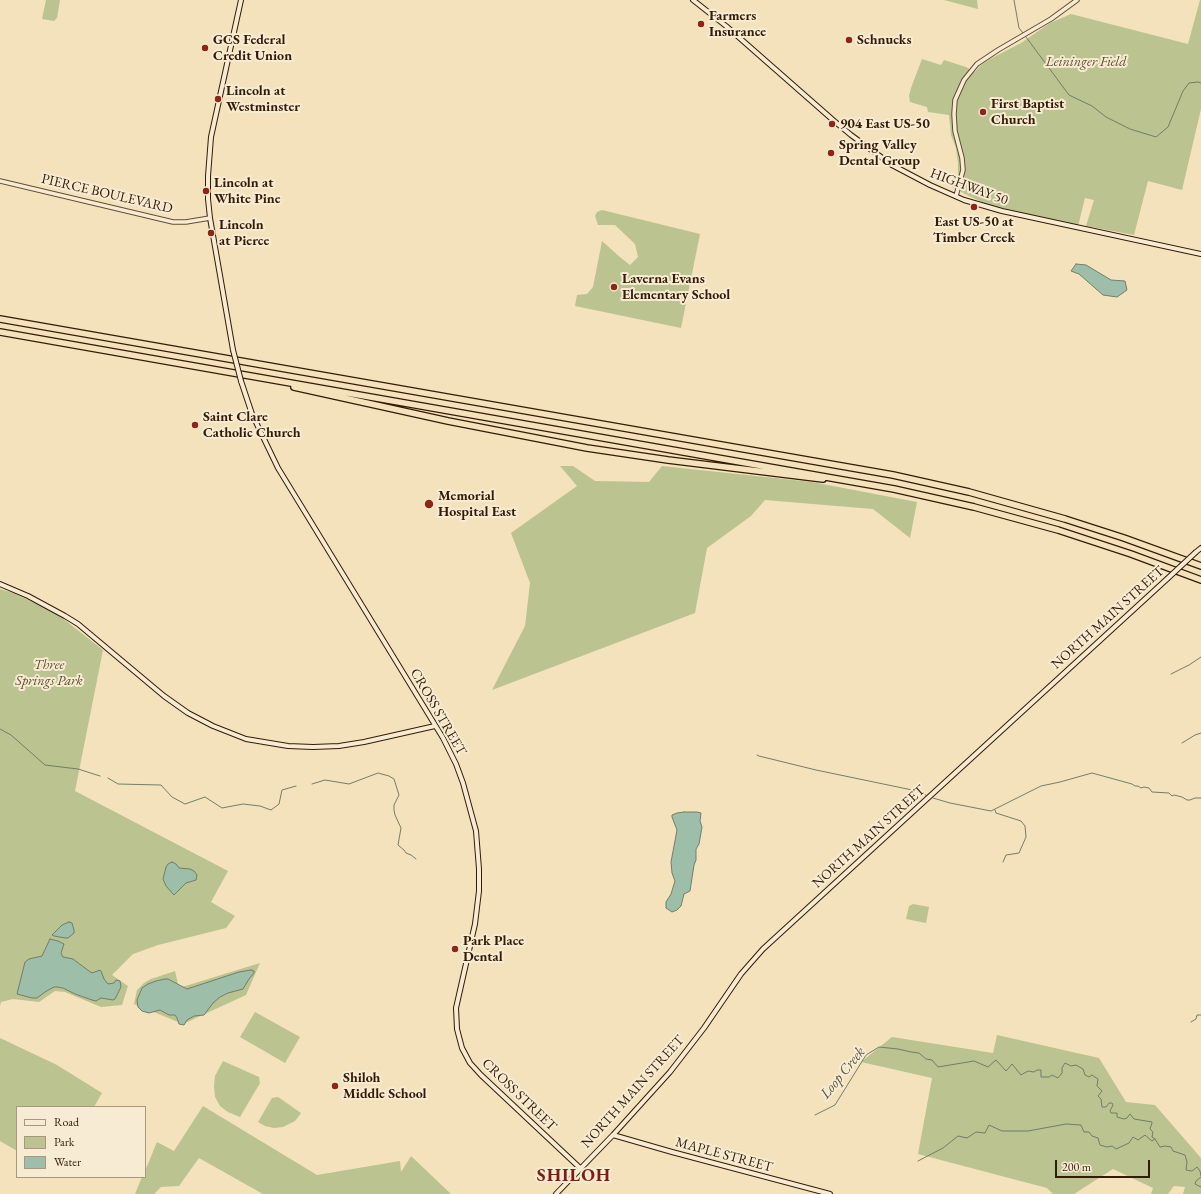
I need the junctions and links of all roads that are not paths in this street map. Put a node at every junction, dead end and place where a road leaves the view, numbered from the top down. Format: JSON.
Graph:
{"nodes":[{"id":1,"x":241,"y":0,"type":"edge"},
{"id":2,"x":693,"y":0,"type":"edge"},
{"id":3,"x":1077,"y":0,"type":"edge"},
{"id":4,"x":0,"y":181,"type":"edge"},
{"id":5,"x":956,"y":196,"type":"junction"},
{"id":6,"x":210,"y":218,"type":"junction"},
{"id":7,"x":1201,"y":254,"type":"edge"},
{"id":8,"x":0,"y":319,"type":"edge"},
{"id":9,"x":0,"y":332,"type":"edge"},
{"id":10,"x":265,"y":378,"type":"junction"},
{"id":11,"x":919,"y":494,"type":"junction"},
{"id":12,"x":1201,"y":548,"type":"edge"},
{"id":13,"x":1201,"y":566,"type":"edge"},
{"id":14,"x":1201,"y":580,"type":"edge"},
{"id":15,"x":0,"y":584,"type":"edge"},
{"id":16,"x":435,"y":726,"type":"junction"},
{"id":17,"x":613,"y":1135,"type":"junction"},
{"id":18,"x":580,"y":1168,"type":"junction"},
{"id":19,"x":556,"y":1194,"type":"edge"},
{"id":20,"x":830,"y":1194,"type":"edge"}],
"edges":[{"from":1,"to":6,"type":"main road","name":"CROSS STREET"},
{"from":2,"to":5,"type":"main road","name":"HIGHWAY 50"},
{"from":3,"to":5,"type":"street"},
{"from":4,"to":6,"type":"street","name":"PIERCE BOULEVARD"},
{"from":5,"to":7,"type":"main road","name":"HIGHWAY 50"},
{"from":6,"to":16,"type":"main road","name":"CROSS STREET","bridge":true},
{"from":8,"to":13,"type":"highway"},
{"from":9,"to":10,"type":"highway"},
{"from":10,"to":11,"type":"highway"},
{"from":10,"to":11,"type":"highway"},
{"from":11,"to":14,"type":"highway"},
{"from":12,"to":17,"type":"main road","name":"NORTH MAIN STREET","bridge":true},
{"from":15,"to":16,"type":"main road"},
{"from":16,"to":18,"type":"main road","name":"CROSS STREET"},
{"from":17,"to":18,"type":"main road","name":"NORTH MAIN STREET"},
{"from":17,"to":20,"type":"main road","name":"MAPLE STREET"},
{"from":18,"to":19,"type":"main road","name":"NORTH MAIN STREET"}]}
